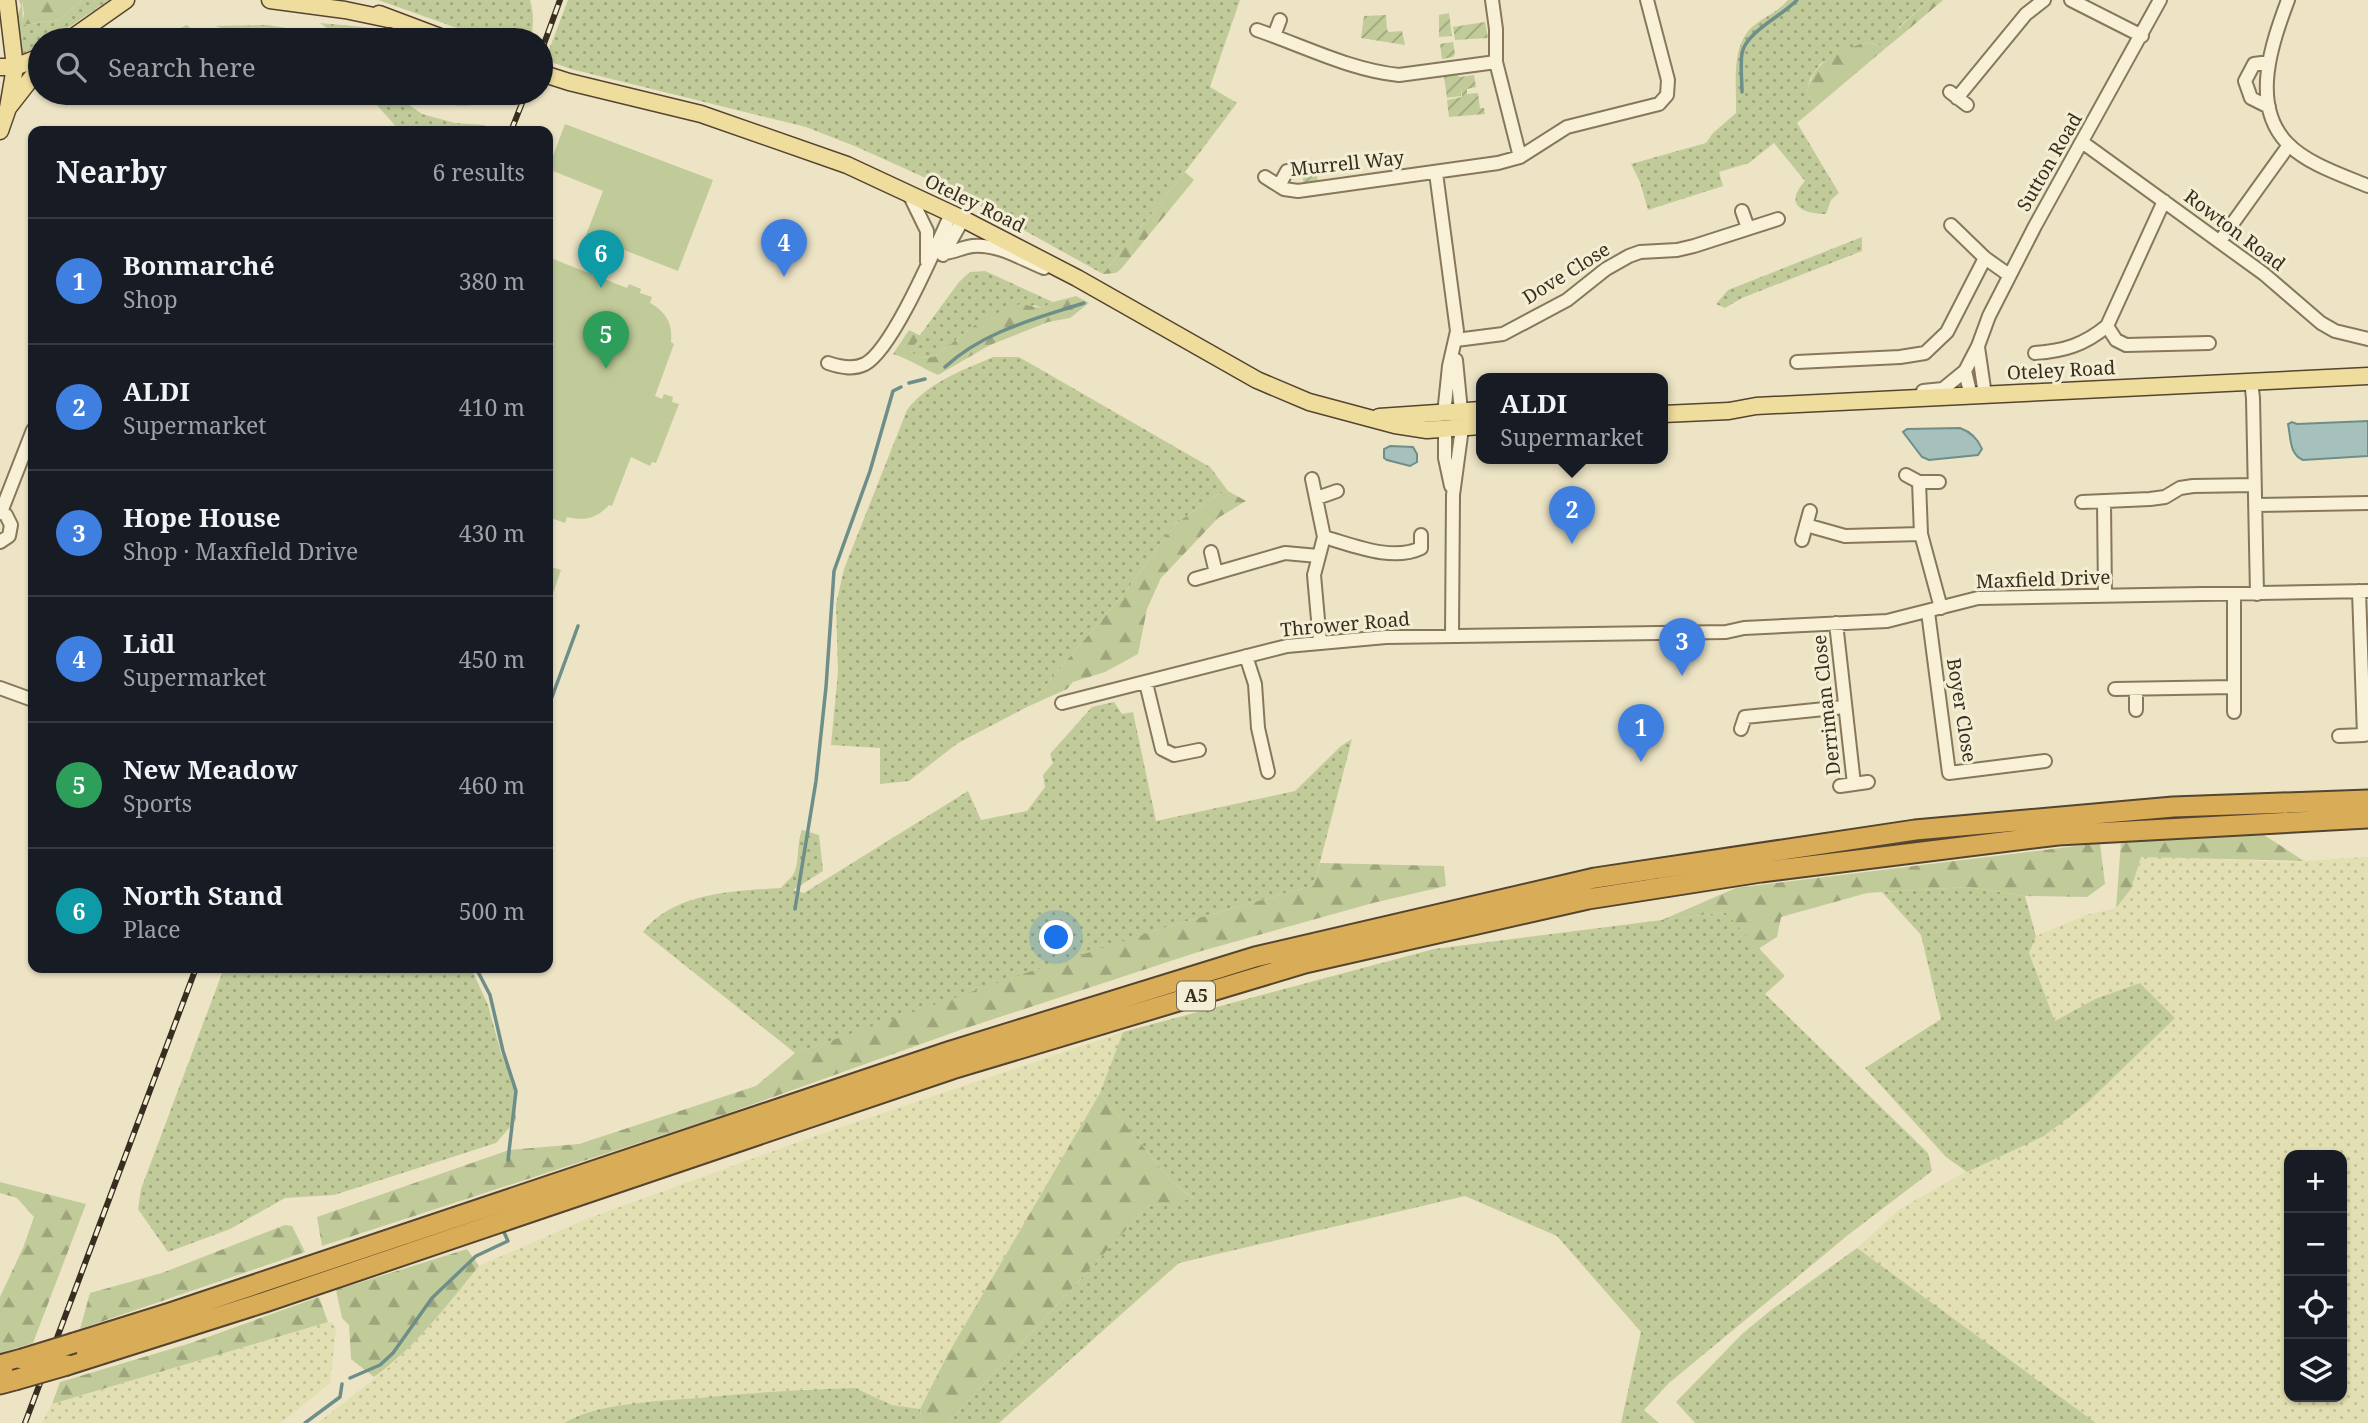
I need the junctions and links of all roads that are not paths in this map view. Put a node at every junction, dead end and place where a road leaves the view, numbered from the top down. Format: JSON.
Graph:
{"nodes":[{"id":1,"x":8,"y":0,"type":"edge"},
{"id":2,"x":270,"y":0,"type":"edge"},
{"id":3,"x":349,"y":0,"type":"edge"},
{"id":4,"x":1492,"y":0,"type":"edge"},
{"id":5,"x":1647,"y":0,"type":"edge"},
{"id":6,"x":2044,"y":0,"type":"edge"},
{"id":7,"x":2071,"y":0,"type":"edge"},
{"id":8,"x":2161,"y":0,"type":"edge"},
{"id":9,"x":2288,"y":0,"type":"edge"},
{"id":10,"x":126,"y":1,"type":"edge"},
{"id":11,"x":388,"y":19,"type":"junction"},
{"id":12,"x":1280,"y":20,"type":"dead end"},
{"id":13,"x":87,"y":28,"type":"edge"},
{"id":14,"x":414,"y":28,"type":"edge"},
{"id":15,"x":1257,"y":30,"type":"dead end"},
{"id":16,"x":1274,"y":36,"type":"junction"},
{"id":17,"x":2141,"y":36,"type":"junction"},
{"id":18,"x":28,"y":61,"type":"edge"},
{"id":19,"x":1496,"y":62,"type":"junction"},
{"id":20,"x":2269,"y":62,"type":"junction"},
{"id":21,"x":7,"y":67,"type":"edge"},
{"id":22,"x":553,"y":77,"type":"edge"},
{"id":23,"x":28,"y":82,"type":"edge"},
{"id":24,"x":1958,"y":98,"type":"dead end"},
{"id":25,"x":2269,"y":107,"type":"junction"},
{"id":26,"x":8,"y":108,"type":"junction"},
{"id":27,"x":0,"y":131,"type":"edge"},
{"id":28,"x":2082,"y":142,"type":"junction"},
{"id":29,"x":2288,"y":145,"type":"junction"},
{"id":30,"x":1520,"y":157,"type":"junction"},
{"id":31,"x":1287,"y":171,"type":"dead end"},
{"id":32,"x":1436,"y":173,"type":"junction"},
{"id":33,"x":1265,"y":177,"type":"dead end"},
{"id":34,"x":1279,"y":186,"type":"junction"},
{"id":35,"x":2368,"y":186,"type":"edge"},
{"id":36,"x":909,"y":194,"type":"junction"},
{"id":37,"x":2164,"y":201,"type":"junction"},
{"id":38,"x":1742,"y":211,"type":"dead end"},
{"id":39,"x":957,"y":217,"type":"junction"},
{"id":40,"x":1779,"y":219,"type":"dead end"},
{"id":41,"x":1972,"y":224,"type":"dead end"},
{"id":42,"x":1951,"y":225,"type":"dead end"},
{"id":43,"x":1748,"y":228,"type":"junction"},
{"id":44,"x":1962,"y":236,"type":"junction"},
{"id":45,"x":2220,"y":241,"type":"junction"},
{"id":46,"x":945,"y":253,"type":"junction"},
{"id":47,"x":1985,"y":258,"type":"junction"},
{"id":48,"x":926,"y":269,"type":"junction"},
{"id":49,"x":2009,"y":275,"type":"junction"},
{"id":50,"x":1077,"y":278,"type":"junction"},
{"id":51,"x":2107,"y":326,"type":"junction"},
{"id":52,"x":2368,"y":339,"type":"edge"},
{"id":53,"x":1455,"y":343,"type":"junction"},
{"id":54,"x":2209,"y":343,"type":"dead end"},
{"id":55,"x":1978,"y":346,"type":"junction"},
{"id":56,"x":2035,"y":353,"type":"dead end"},
{"id":57,"x":1805,"y":358,"type":"dead end"},
{"id":58,"x":828,"y":363,"type":"dead end"},
{"id":59,"x":1965,"y":371,"type":"junction"},
{"id":60,"x":2368,"y":376,"type":"edge"},
{"id":61,"x":2251,"y":381,"type":"junction"},
{"id":62,"x":1978,"y":396,"type":"junction"},
{"id":63,"x":1860,"y":401,"type":"junction"},
{"id":64,"x":1668,"y":405,"type":"edge"},
{"id":65,"x":1755,"y":406,"type":"junction"},
{"id":66,"x":1476,"y":410,"type":"edge"},
{"id":67,"x":1461,"y":411,"type":"junction"},
{"id":68,"x":1668,"y":414,"type":"edge"},
{"id":69,"x":1450,"y":424,"type":"junction"},
{"id":70,"x":1476,"y":426,"type":"edge"},
{"id":71,"x":28,"y":443,"type":"edge"},
{"id":72,"x":1906,"y":475,"type":"dead end"},
{"id":73,"x":1312,"y":480,"type":"dead end"},
{"id":74,"x":1919,"y":482,"type":"junction"},
{"id":75,"x":1939,"y":482,"type":"dead end"},
{"id":76,"x":2254,"y":485,"type":"junction"},
{"id":77,"x":1337,"y":491,"type":"dead end"},
{"id":78,"x":1317,"y":498,"type":"junction"},
{"id":79,"x":2082,"y":502,"type":"dead end"},
{"id":80,"x":2104,"y":502,"type":"junction"},
{"id":81,"x":2368,"y":503,"type":"edge"},
{"id":82,"x":2255,"y":505,"type":"junction"},
{"id":83,"x":1810,"y":511,"type":"dead end"},
{"id":84,"x":1,"y":512,"type":"edge"},
{"id":85,"x":1806,"y":525,"type":"junction"},
{"id":86,"x":1921,"y":534,"type":"junction"},
{"id":87,"x":1324,"y":537,"type":"junction"},
{"id":88,"x":1802,"y":540,"type":"dead end"},
{"id":89,"x":0,"y":542,"type":"edge"},
{"id":90,"x":1424,"y":546,"type":"dead end"},
{"id":91,"x":1211,"y":552,"type":"dead end"},
{"id":92,"x":1318,"y":556,"type":"junction"},
{"id":93,"x":1216,"y":573,"type":"junction"},
{"id":94,"x":1195,"y":579,"type":"dead end"},
{"id":95,"x":2363,"y":591,"type":"edge"},
{"id":96,"x":2234,"y":594,"type":"junction"},
{"id":97,"x":2257,"y":594,"type":"junction"},
{"id":98,"x":2105,"y":596,"type":"junction"},
{"id":99,"x":1934,"y":610,"type":"junction"},
{"id":100,"x":1836,"y":623,"type":"junction"},
{"id":101,"x":1452,"y":636,"type":"junction"},
{"id":102,"x":1320,"y":642,"type":"junction"},
{"id":103,"x":1245,"y":656,"type":"junction"},
{"id":104,"x":1146,"y":683,"type":"junction"},
{"id":105,"x":2234,"y":687,"type":"junction"},
{"id":106,"x":0,"y":688,"type":"edge"},
{"id":107,"x":2115,"y":689,"type":"dead end"},
{"id":108,"x":2136,"y":689,"type":"junction"},
{"id":109,"x":28,"y":698,"type":"edge"},
{"id":110,"x":1062,"y":703,"type":"dead end"},
{"id":111,"x":1844,"y":707,"type":"junction"},
{"id":112,"x":2136,"y":710,"type":"dead end"},
{"id":113,"x":2234,"y":712,"type":"dead end"},
{"id":114,"x":1740,"y":719,"type":"dead end"},
{"id":115,"x":2366,"y":735,"type":"edge"},
{"id":116,"x":2339,"y":736,"type":"dead end"},
{"id":117,"x":2033,"y":747,"type":"dead end"},
{"id":118,"x":1199,"y":750,"type":"dead end"},
{"id":119,"x":1268,"y":772,"type":"dead end"},
{"id":120,"x":1868,"y":782,"type":"dead end"},
{"id":121,"x":1854,"y":784,"type":"junction"},
{"id":122,"x":1840,"y":786,"type":"dead end"},
{"id":123,"x":2368,"y":800,"type":"edge"},
{"id":124,"x":2368,"y":818,"type":"edge"},
{"id":125,"x":0,"y":1365,"type":"edge"},
{"id":126,"x":8,"y":1382,"type":"edge"}],
"edges":[{"from":1,"to":21,"type":"main road"},
{"from":2,"to":11,"type":"main road"},
{"from":3,"to":11,"type":"main road"},
{"from":4,"to":19,"type":"street"},
{"from":5,"to":30,"type":"street","name":"Murrell Way"},
{"from":6,"to":24,"type":"street"},
{"from":7,"to":17,"type":"street"},
{"from":8,"to":17,"type":"street","name":"Sutton Road"},
{"from":9,"to":20,"type":"street"},
{"from":10,"to":13,"type":"main road"},
{"from":11,"to":14,"type":"main road"},
{"from":12,"to":16,"type":"street"},
{"from":15,"to":16,"type":"street"},
{"from":16,"to":19,"type":"street"},
{"from":17,"to":28,"type":"street","name":"Sutton Road"},
{"from":18,"to":21,"type":"main road"},
{"from":19,"to":30,"type":"street"},
{"from":20,"to":25,"type":"street"},
{"from":20,"to":25,"type":"street"},
{"from":21,"to":26,"type":"main road"},
{"from":22,"to":36,"type":"main road","name":"Oteley Road"},
{"from":23,"to":26,"type":"main road"},
{"from":25,"to":29,"type":"street"},
{"from":26,"to":27,"type":"main road"},
{"from":28,"to":37,"type":"street","name":"Rowton Road"},
{"from":28,"to":49,"type":"street","name":"Sutton Road"},
{"from":29,"to":35,"type":"street"},
{"from":29,"to":45,"type":"street"},
{"from":30,"to":32,"type":"street","name":"Murrell Way"},
{"from":31,"to":34,"type":"street"},
{"from":32,"to":34,"type":"street","name":"Murrell Way"},
{"from":32,"to":53,"type":"street"},
{"from":33,"to":34,"type":"street","name":"Murrell Way"},
{"from":36,"to":39,"type":"main road","name":"Oteley Road"},
{"from":36,"to":48,"type":"street"},
{"from":37,"to":45,"type":"street","name":"Rowton Road"},
{"from":37,"to":51,"type":"street"},
{"from":38,"to":43,"type":"street"},
{"from":39,"to":46,"type":"street"},
{"from":39,"to":48,"type":"street"},
{"from":39,"to":50,"type":"main road","name":"Oteley Road"},
{"from":40,"to":43,"type":"street","name":"Dove Close"},
{"from":41,"to":44,"type":"street"},
{"from":42,"to":44,"type":"street"},
{"from":43,"to":53,"type":"street","name":"Dove Close"},
{"from":44,"to":47,"type":"street"},
{"from":45,"to":52,"type":"street","name":"Rowton Road"},
{"from":46,"to":48,"type":"street"},
{"from":46,"to":50,"type":"street"},
{"from":47,"to":49,"type":"street"},
{"from":47,"to":57,"type":"street"},
{"from":48,"to":58,"type":"street"},
{"from":49,"to":55,"type":"street","name":"Sutton Road"},
{"from":50,"to":69,"type":"main road","name":"Oteley Road"},
{"from":51,"to":54,"type":"street"},
{"from":51,"to":56,"type":"street"},
{"from":53,"to":67,"type":"street"},
{"from":53,"to":69,"type":"street"},
{"from":55,"to":59,"type":"street","name":"Sutton Road"},
{"from":55,"to":62,"type":"street"},
{"from":59,"to":62,"type":"street"},
{"from":59,"to":63,"type":"street"},
{"from":60,"to":61,"type":"main road","name":"Oteley Road"},
{"from":61,"to":62,"type":"main road","name":"Oteley Road"},
{"from":61,"to":76,"type":"street"},
{"from":62,"to":63,"type":"main road","name":"Oteley Road"},
{"from":63,"to":65,"type":"main road","name":"Oteley Road"},
{"from":64,"to":65,"type":"main road","name":"Oteley Road"},
{"from":65,"to":68,"type":"main road","name":"Oteley Road"},
{"from":66,"to":67,"type":"main road"},
{"from":67,"to":69,"type":"main road"},
{"from":69,"to":70,"type":"main road","name":"Oteley Road"},
{"from":69,"to":101,"type":"street"},
{"from":71,"to":84,"type":"street"},
{"from":72,"to":74,"type":"street"},
{"from":73,"to":78,"type":"street"},
{"from":74,"to":75,"type":"street"},
{"from":74,"to":86,"type":"street"},
{"from":76,"to":80,"type":"street"},
{"from":76,"to":82,"type":"street"},
{"from":77,"to":78,"type":"street"},
{"from":78,"to":87,"type":"street"},
{"from":79,"to":80,"type":"street"},
{"from":80,"to":98,"type":"street"},
{"from":81,"to":82,"type":"street"},
{"from":82,"to":97,"type":"street"},
{"from":83,"to":85,"type":"street"},
{"from":84,"to":89,"type":"street"},
{"from":85,"to":86,"type":"street"},
{"from":85,"to":88,"type":"street"},
{"from":86,"to":99,"type":"street"},
{"from":87,"to":90,"type":"street"},
{"from":87,"to":92,"type":"street"},
{"from":91,"to":93,"type":"street"},
{"from":92,"to":93,"type":"street"},
{"from":92,"to":102,"type":"street"},
{"from":93,"to":94,"type":"street"},
{"from":95,"to":97,"type":"street","name":"Maxfield Drive"},
{"from":95,"to":115,"type":"street"},
{"from":96,"to":97,"type":"street","name":"Maxfield Drive"},
{"from":96,"to":98,"type":"street","name":"Maxfield Drive"},
{"from":96,"to":105,"type":"street"},
{"from":98,"to":99,"type":"street","name":"Maxfield Drive"},
{"from":99,"to":100,"type":"street","name":"Maxfield Drive"},
{"from":99,"to":117,"type":"street","name":"Boyer Close"},
{"from":100,"to":101,"type":"street","name":"Maxfield Drive"},
{"from":100,"to":111,"type":"street","name":"Derriman Close"},
{"from":101,"to":102,"type":"street","name":"Thrower Road"},
{"from":102,"to":103,"type":"street","name":"Thrower Road"},
{"from":103,"to":104,"type":"street","name":"Thrower Road"},
{"from":103,"to":119,"type":"street"},
{"from":104,"to":110,"type":"street","name":"Thrower Road"},
{"from":104,"to":118,"type":"street"},
{"from":105,"to":108,"type":"street"},
{"from":105,"to":113,"type":"street"},
{"from":106,"to":109,"type":"street"},
{"from":107,"to":108,"type":"street"},
{"from":108,"to":112,"type":"street"},
{"from":111,"to":114,"type":"street"},
{"from":111,"to":121,"type":"street","name":"Derriman Close"},
{"from":115,"to":116,"type":"street"},
{"from":120,"to":121,"type":"street","name":"Derriman Close"},
{"from":121,"to":122,"type":"street","name":"Derriman Close"},
{"from":123,"to":125,"type":"highway","number":"A5","bridge":true},
{"from":124,"to":126,"type":"highway","number":"A5","bridge":true}]}
